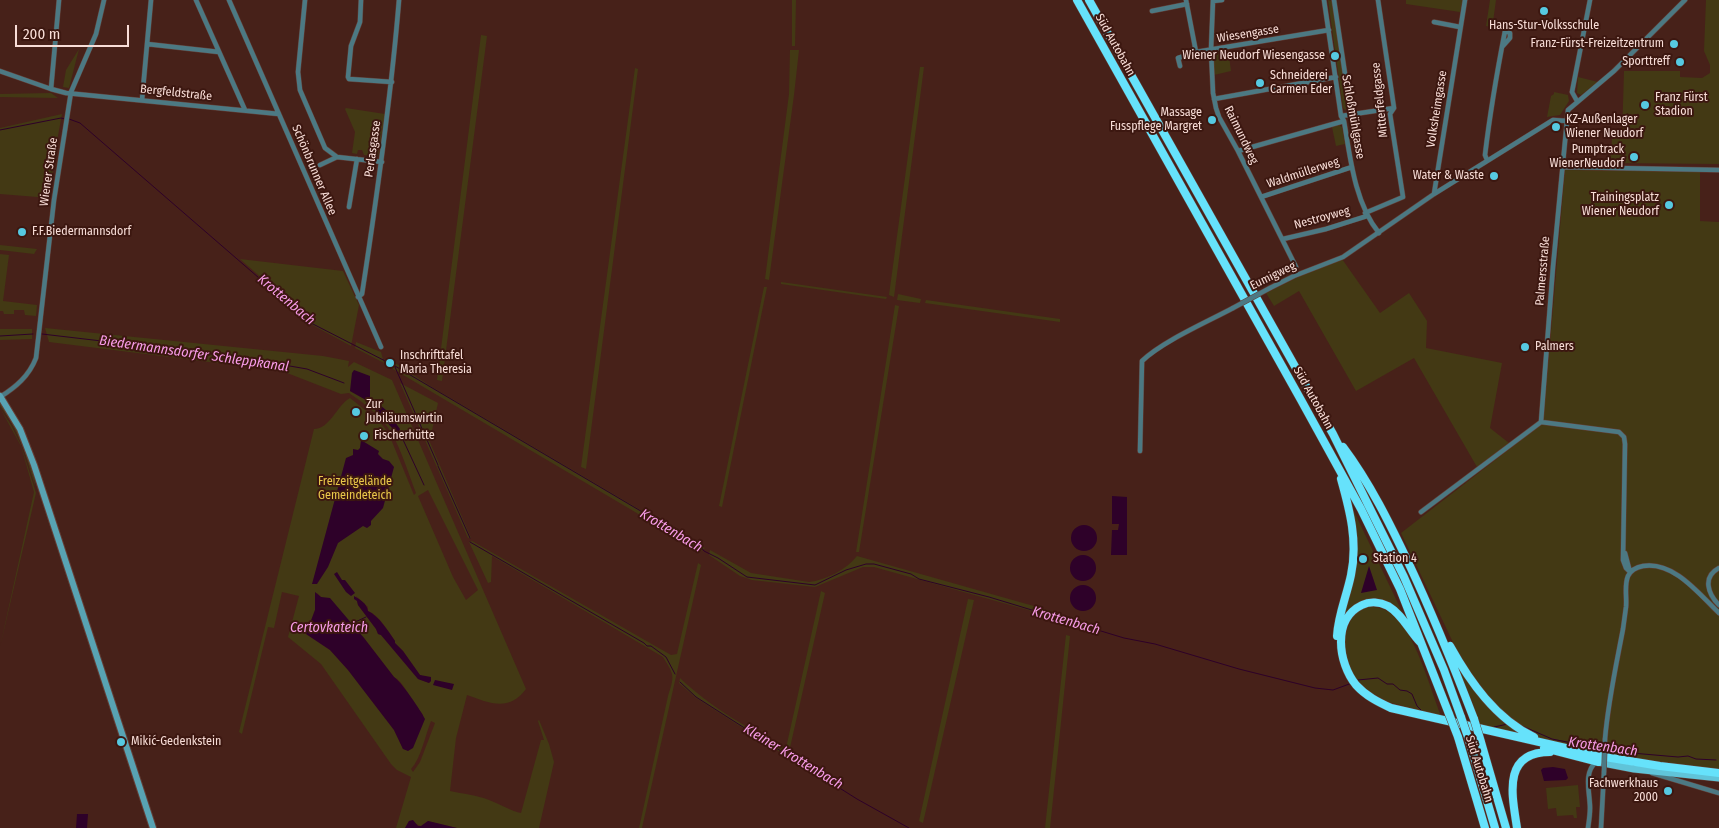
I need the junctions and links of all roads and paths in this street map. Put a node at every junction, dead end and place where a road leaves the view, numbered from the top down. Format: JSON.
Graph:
{"nodes":[{"id":1,"x":59,"y":0,"type":"edge"},
{"id":2,"x":104,"y":0,"type":"edge"},
{"id":3,"x":151,"y":0,"type":"edge"},
{"id":4,"x":196,"y":0,"type":"edge"},
{"id":5,"x":229,"y":0,"type":"edge"},
{"id":6,"x":305,"y":0,"type":"edge"},
{"id":7,"x":361,"y":0,"type":"edge"},
{"id":8,"x":400,"y":0,"type":"edge"},
{"id":9,"x":1077,"y":0,"type":"edge"},
{"id":10,"x":1089,"y":0,"type":"edge"},
{"id":11,"x":1222,"y":0,"type":"edge"},
{"id":12,"x":1324,"y":0,"type":"edge"},
{"id":13,"x":1334,"y":0,"type":"edge"},
{"id":14,"x":1378,"y":0,"type":"edge"},
{"id":15,"x":1465,"y":0,"type":"edge"},
{"id":16,"x":1590,"y":0,"type":"edge"},
{"id":17,"x":1685,"y":0,"type":"edge"},
{"id":18,"x":1213,"y":1,"type":"edge"},
{"id":19,"x":1186,"y":2,"type":"edge"},
{"id":20,"x":1152,"y":12,"type":"dead end"},
{"id":21,"x":1434,"y":22,"type":"dead end"},
{"id":22,"x":1460,"y":27,"type":"junction"},
{"id":23,"x":1329,"y":30,"type":"junction"},
{"id":24,"x":147,"y":44,"type":"junction"},
{"id":25,"x":1502,"y":47,"type":"dead end"},
{"id":26,"x":1211,"y":50,"type":"junction"},
{"id":27,"x":219,"y":52,"type":"junction"},
{"id":28,"x":1196,"y":52,"type":"junction"},
{"id":29,"x":1180,"y":66,"type":"dead end"},
{"id":30,"x":0,"y":71,"type":"edge"},
{"id":31,"x":1336,"y":77,"type":"junction"},
{"id":32,"x":392,"y":82,"type":"junction"},
{"id":33,"x":51,"y":89,"type":"junction"},
{"id":34,"x":71,"y":92,"type":"junction"},
{"id":35,"x":142,"y":100,"type":"junction"},
{"id":36,"x":1214,"y":100,"type":"junction"},
{"id":37,"x":1577,"y":101,"type":"junction"},
{"id":38,"x":1394,"y":108,"type":"junction"},
{"id":39,"x":245,"y":110,"type":"junction"},
{"id":40,"x":279,"y":114,"type":"junction"},
{"id":41,"x":1351,"y":114,"type":"junction"},
{"id":42,"x":1341,"y":116,"type":"junction"},
{"id":43,"x":1344,"y":121,"type":"junction"},
{"id":44,"x":1567,"y":121,"type":"junction"},
{"id":45,"x":1238,"y":151,"type":"junction"},
{"id":46,"x":337,"y":157,"type":"junction"},
{"id":47,"x":357,"y":159,"type":"junction"},
{"id":48,"x":1487,"y":160,"type":"junction"},
{"id":49,"x":382,"y":162,"type":"junction"},
{"id":50,"x":320,"y":165,"type":"dead end"},
{"id":51,"x":1352,"y":167,"type":"junction"},
{"id":52,"x":1562,"y":167,"type":"junction"},
{"id":53,"x":1719,"y":170,"type":"edge"},
{"id":54,"x":1434,"y":194,"type":"junction"},
{"id":55,"x":1261,"y":197,"type":"junction"},
{"id":56,"x":1403,"y":197,"type":"joint"},
{"id":57,"x":349,"y":207,"type":"dead end"},
{"id":58,"x":1366,"y":214,"type":"junction"},
{"id":59,"x":1379,"y":233,"type":"junction"},
{"id":60,"x":1282,"y":239,"type":"junction"},
{"id":61,"x":1296,"y":267,"type":"dead end"},
{"id":62,"x":358,"y":298,"type":"junction"},
{"id":63,"x":381,"y":347,"type":"dead end"},
{"id":64,"x":0,"y":397,"type":"edge"},
{"id":65,"x":1540,"y":422,"type":"junction"},
{"id":66,"x":1333,"y":434,"type":"junction"},
{"id":67,"x":1140,"y":450,"type":"dead end"},
{"id":68,"x":1337,"y":464,"type":"junction"},
{"id":69,"x":1421,"y":512,"type":"dead end"},
{"id":70,"x":1719,"y":568,"type":"edge"},
{"id":71,"x":1630,"y":572,"type":"junction"},
{"id":72,"x":1719,"y":605,"type":"edge"},
{"id":73,"x":1719,"y":613,"type":"edge"},
{"id":74,"x":1438,"y":626,"type":"junction"},
{"id":75,"x":1424,"y":646,"type":"junction"},
{"id":76,"x":1350,"y":680,"type":"junction"},
{"id":77,"x":1357,"y":690,"type":"junction"},
{"id":78,"x":1562,"y":748,"type":"junction"},
{"id":79,"x":1567,"y":755,"type":"junction"},
{"id":80,"x":1598,"y":762,"type":"junction"},
{"id":81,"x":1719,"y":765,"type":"edge"},
{"id":82,"x":1634,"y":769,"type":"junction"},
{"id":83,"x":1691,"y":770,"type":"junction"},
{"id":84,"x":1719,"y":773,"type":"edge"},
{"id":85,"x":1719,"y":778,"type":"edge"},
{"id":86,"x":1719,"y":793,"type":"edge"},
{"id":87,"x":152,"y":828,"type":"edge"},
{"id":88,"x":1485,"y":828,"type":"edge"},
{"id":89,"x":1495,"y":828,"type":"edge"},
{"id":90,"x":1506,"y":828,"type":"edge"},
{"id":91,"x":1517,"y":828,"type":"edge"},
{"id":92,"x":1588,"y":828,"type":"edge"},
{"id":93,"x":1601,"y":828,"type":"edge"}],
"edges":[{"from":1,"to":33,"type":"street"},
{"from":2,"to":34,"type":"street","name":"Wiener Straße"},
{"from":3,"to":24,"type":"street"},
{"from":4,"to":27,"type":"street"},
{"from":5,"to":40,"type":"street","name":"Schönbrunner Allee"},
{"from":6,"to":46,"type":"street"},
{"from":7,"to":32,"type":"street"},
{"from":8,"to":32,"type":"street","name":"Perlasgasse"},
{"from":9,"to":68,"type":"highway","name":"Süd Autobahn"},
{"from":10,"to":66,"type":"highway","name":"Süd Autobahn"},
{"from":11,"to":18,"type":"street"},
{"from":12,"to":23,"type":"street","name":"Schloßmühlgasse"},
{"from":13,"to":41,"type":"street","name":"Schloßmühlgasse"},
{"from":14,"to":38,"type":"street","name":"Mitterfeldgasse"},
{"from":15,"to":22,"type":"street","name":"Volksheimgasse"},
{"from":16,"to":37,"type":"street"},
{"from":17,"to":37,"type":"street"},
{"from":18,"to":26,"type":"street","name":"Raimundweg"},
{"from":19,"to":20,"type":"street"},
{"from":19,"to":28,"type":"street"},
{"from":21,"to":22,"type":"street"},
{"from":22,"to":54,"type":"street","name":"Volksheimgasse"},
{"from":23,"to":26,"type":"street","name":"Wiesengasse"},
{"from":23,"to":31,"type":"street","name":"Schloßmühlgasse"},
{"from":24,"to":27,"type":"street"},
{"from":24,"to":35,"type":"street"},
{"from":25,"to":48,"type":"street"},
{"from":26,"to":28,"type":"street","name":"Wiesengasse"},
{"from":26,"to":36,"type":"street","name":"Raimundweg"},
{"from":27,"to":39,"type":"street"},
{"from":28,"to":29,"type":"street","name":"Wiesengasse"},
{"from":30,"to":33,"type":"street","name":"Bergfeldstraße"},
{"from":31,"to":36,"type":"street"},
{"from":31,"to":42,"type":"street","name":"Schloßmühlgasse"},
{"from":32,"to":49,"type":"street","name":"Perlasgasse"},
{"from":33,"to":34,"type":"street","name":"Bergfeldstraße"},
{"from":34,"to":35,"type":"street","name":"Bergfeldstraße"},
{"from":34,"to":64,"type":"street","name":"Wiener Straße"},
{"from":35,"to":39,"type":"street","name":"Bergfeldstraße"},
{"from":36,"to":45,"type":"street","name":"Raimundweg"},
{"from":37,"to":44,"type":"street"},
{"from":38,"to":41,"type":"street"},
{"from":38,"to":56,"type":"street","name":"Mitterfeldgasse"},
{"from":39,"to":40,"type":"street","name":"Bergfeldstraße"},
{"from":40,"to":62,"type":"street","name":"Schönbrunner Allee"},
{"from":41,"to":42,"type":"street"},
{"from":42,"to":43,"type":"street","name":"Schloßmühlgasse"},
{"from":43,"to":45,"type":"street"},
{"from":43,"to":51,"type":"street","name":"Schloßmühlgasse"},
{"from":44,"to":48,"type":"street","name":"Eumigweg"},
{"from":44,"to":52,"type":"street","name":"Palmersstraße"},
{"from":45,"to":55,"type":"street","name":"Raimundweg"},
{"from":46,"to":47,"type":"street"},
{"from":46,"to":50,"type":"street"},
{"from":47,"to":49,"type":"street"},
{"from":47,"to":57,"type":"street"},
{"from":48,"to":54,"type":"street","name":"Eumigweg"},
{"from":49,"to":62,"type":"street","name":"Perlasgasse"},
{"from":51,"to":55,"type":"street","name":"Waldmüllerweg"},
{"from":51,"to":58,"type":"street","name":"Schloßmühlgasse"},
{"from":52,"to":53,"type":"street"},
{"from":52,"to":65,"type":"street","name":"Palmersstraße"},
{"from":54,"to":59,"type":"street","name":"Eumigweg"},
{"from":55,"to":60,"type":"street","name":"Raimundweg"},
{"from":56,"to":58,"type":"street","name":"Nestroyweg"},
{"from":58,"to":59,"type":"street","name":"Schloßmühlgasse"},
{"from":58,"to":60,"type":"street","name":"Nestroyweg"},
{"from":59,"to":67,"type":"street","name":"Eumigweg","bridge":true},
{"from":60,"to":61,"type":"street","name":"Raimundweg"},
{"from":62,"to":63,"type":"street","name":"Schönbrunner Allee"},
{"from":64,"to":87,"type":"main road"},
{"from":65,"to":69,"type":"street"},
{"from":65,"to":71,"type":"street"},
{"from":66,"to":74,"type":"highway"},
{"from":66,"to":89,"type":"highway","name":"Süd Autobahn","bridge":true},
{"from":68,"to":75,"type":"highway","name":"Süd Autobahn"},
{"from":68,"to":76,"type":"highway"},
{"from":70,"to":72,"type":"street"},
{"from":71,"to":73,"type":"street"},
{"from":71,"to":93,"type":"street","bridge":true},
{"from":74,"to":78,"type":"highway"},
{"from":74,"to":90,"type":"highway","bridge":true},
{"from":75,"to":76,"type":"highway"},
{"from":75,"to":88,"type":"highway","name":"Süd Autobahn","bridge":true},
{"from":76,"to":77,"type":"highway"},
{"from":77,"to":78,"type":"highway"},
{"from":77,"to":79,"type":"highway"},
{"from":78,"to":83,"type":"highway"},
{"from":79,"to":80,"type":"highway"},
{"from":79,"to":91,"type":"highway"},
{"from":80,"to":82,"type":"main road"},
{"from":80,"to":92,"type":"street"},
{"from":81,"to":83,"type":"highway"},
{"from":82,"to":85,"type":"main road"},
{"from":82,"to":86,"type":"street"},
{"from":83,"to":84,"type":"highway"}]}
